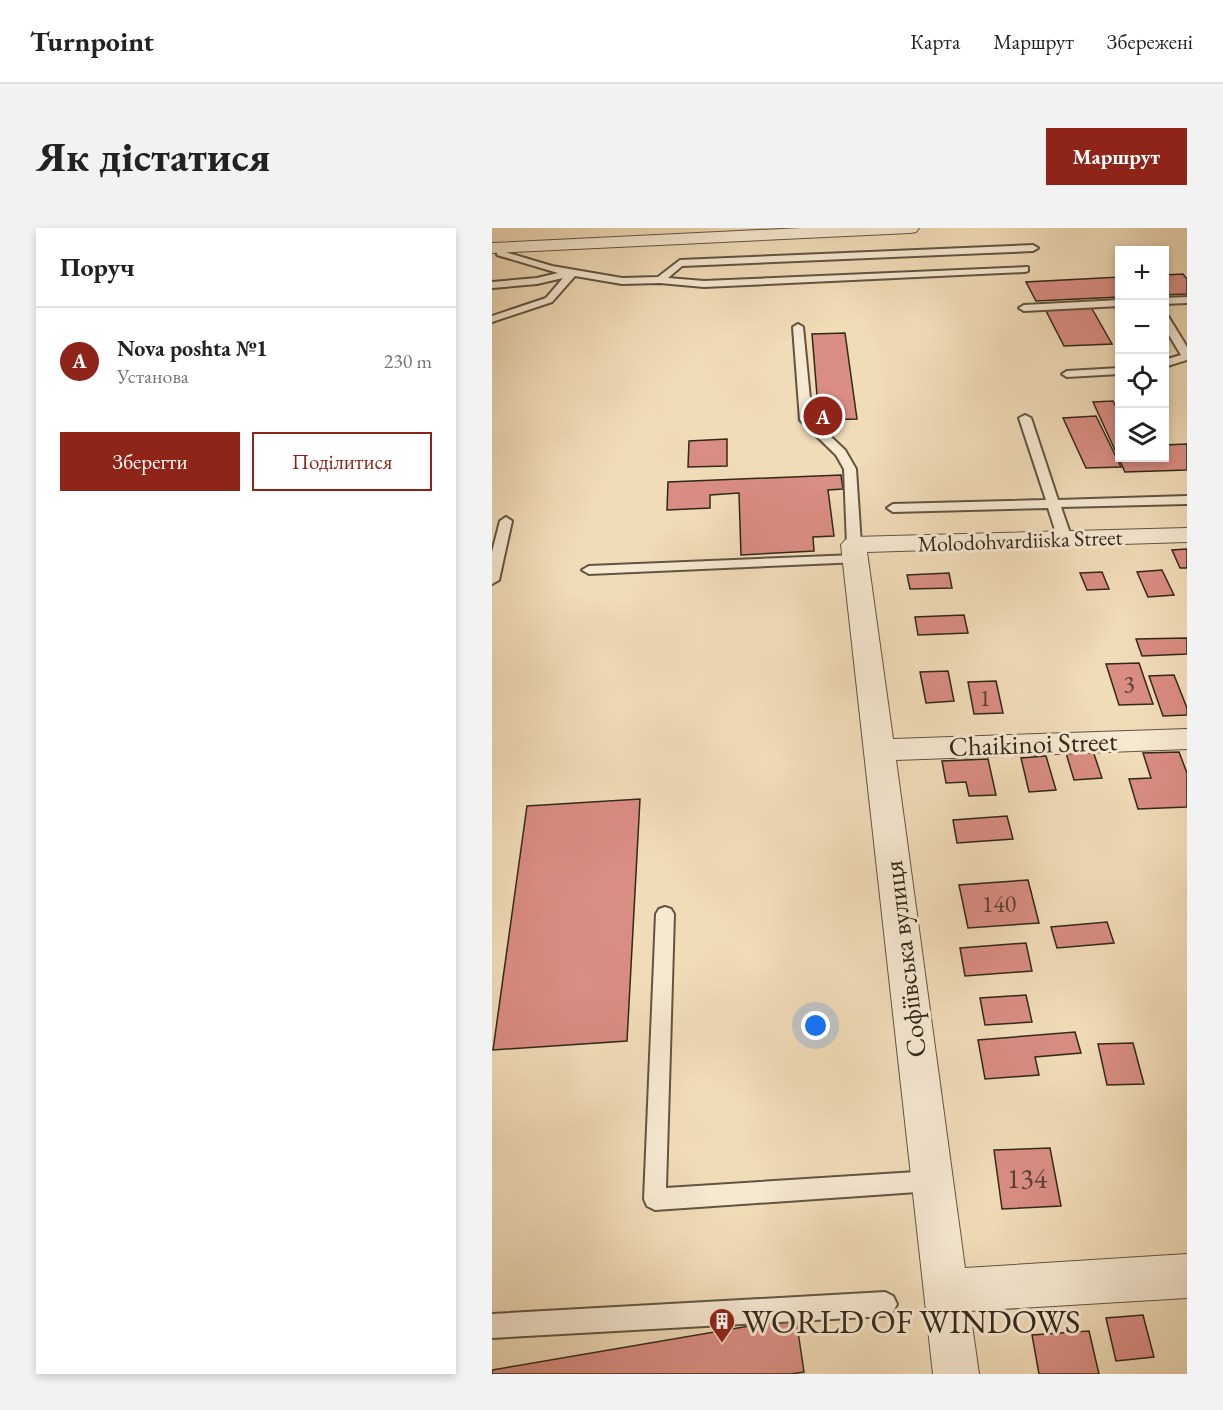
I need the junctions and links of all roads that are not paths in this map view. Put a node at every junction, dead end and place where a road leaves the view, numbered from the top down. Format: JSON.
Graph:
{"nodes":[{"id":1,"x":910,"y":228,"type":"edge"},
{"id":2,"x":496,"y":248,"type":"edge"},
{"id":3,"x":1033,"y":248,"type":"dead end"},
{"id":4,"x":1025,"y":269,"type":"dead end"},
{"id":5,"x":572,"y":273,"type":"junction"},
{"id":6,"x":660,"y":280,"type":"junction"},
{"id":7,"x":622,"y":281,"type":"junction"},
{"id":8,"x":492,"y":285,"type":"edge"},
{"id":9,"x":623,"y":294,"type":"dead end"},
{"id":10,"x":1187,"y":300,"type":"edge"},
{"id":11,"x":1169,"y":301,"type":"edge"},
{"id":12,"x":1115,"y":303,"type":"edge"},
{"id":13,"x":1024,"y":308,"type":"dead end"},
{"id":14,"x":492,"y":319,"type":"edge"},
{"id":15,"x":1169,"y":326,"type":"edge"},
{"id":16,"x":798,"y":327,"type":"dead end"},
{"id":17,"x":1187,"y":356,"type":"edge"},
{"id":18,"x":1169,"y":362,"type":"edge"},
{"id":19,"x":1115,"y":371,"type":"edge"},
{"id":20,"x":1067,"y":374,"type":"dead end"},
{"id":21,"x":1025,"y":418,"type":"dead end"},
{"id":22,"x":1187,"y":500,"type":"edge"},
{"id":23,"x":1054,"y":503,"type":"junction"},
{"id":24,"x":893,"y":508,"type":"dead end"},
{"id":25,"x":506,"y":521,"type":"dead end"},
{"id":26,"x":1187,"y":535,"type":"edge"},
{"id":27,"x":1065,"y":539,"type":"junction"},
{"id":28,"x":855,"y":552,"type":"junction"},
{"id":29,"x":589,"y":570,"type":"dead end"},
{"id":30,"x":492,"y":580,"type":"edge"},
{"id":31,"x":1187,"y":739,"type":"edge"},
{"id":32,"x":879,"y":750,"type":"junction"},
{"id":33,"x":665,"y":914,"type":"dead end"},
{"id":34,"x":932,"y":1181,"type":"junction"},
{"id":35,"x":1187,"y":1276,"type":"edge"},
{"id":36,"x":946,"y":1291,"type":"junction"},
{"id":37,"x":885,"y":1304,"type":"dead end"},
{"id":38,"x":492,"y":1326,"type":"edge"},
{"id":39,"x":956,"y":1374,"type":"edge"}],
"edges":[{"from":1,"to":2,"type":"street"},
{"from":2,"to":5,"type":"lane"},
{"from":3,"to":6,"type":"lane"},
{"from":4,"to":6,"type":"lane"},
{"from":5,"to":7,"type":"lane"},
{"from":5,"to":8,"type":"lane"},
{"from":5,"to":14,"type":"lane"},
{"from":6,"to":7,"type":"lane"},
{"from":7,"to":9,"type":"lane"},
{"from":10,"to":11,"type":"lane"},
{"from":12,"to":13,"type":"lane"},
{"from":15,"to":17,"type":"lane"},
{"from":16,"to":28,"type":"lane"},
{"from":17,"to":18,"type":"lane"},
{"from":19,"to":20,"type":"lane"},
{"from":21,"to":23,"type":"lane"},
{"from":22,"to":23,"type":"lane"},
{"from":23,"to":24,"type":"lane"},
{"from":23,"to":27,"type":"lane"},
{"from":25,"to":30,"type":"lane"},
{"from":26,"to":27,"type":"street","name":"Molodohvardiiska Street"},
{"from":27,"to":28,"type":"street","name":"Molodohvardiiska Street"},
{"from":28,"to":29,"type":"lane"},
{"from":28,"to":32,"type":"street","name":"Софіївська вулиця"},
{"from":31,"to":32,"type":"street","name":"Chaikinoi Street"},
{"from":32,"to":34,"type":"street","name":"Софіївська вулиця"},
{"from":33,"to":34,"type":"lane"},
{"from":34,"to":36,"type":"street","name":"Софіївська вулиця"},
{"from":35,"to":36,"type":"street"},
{"from":36,"to":39,"type":"street","name":"Софіївська вулиця"},
{"from":37,"to":38,"type":"lane"}]}
